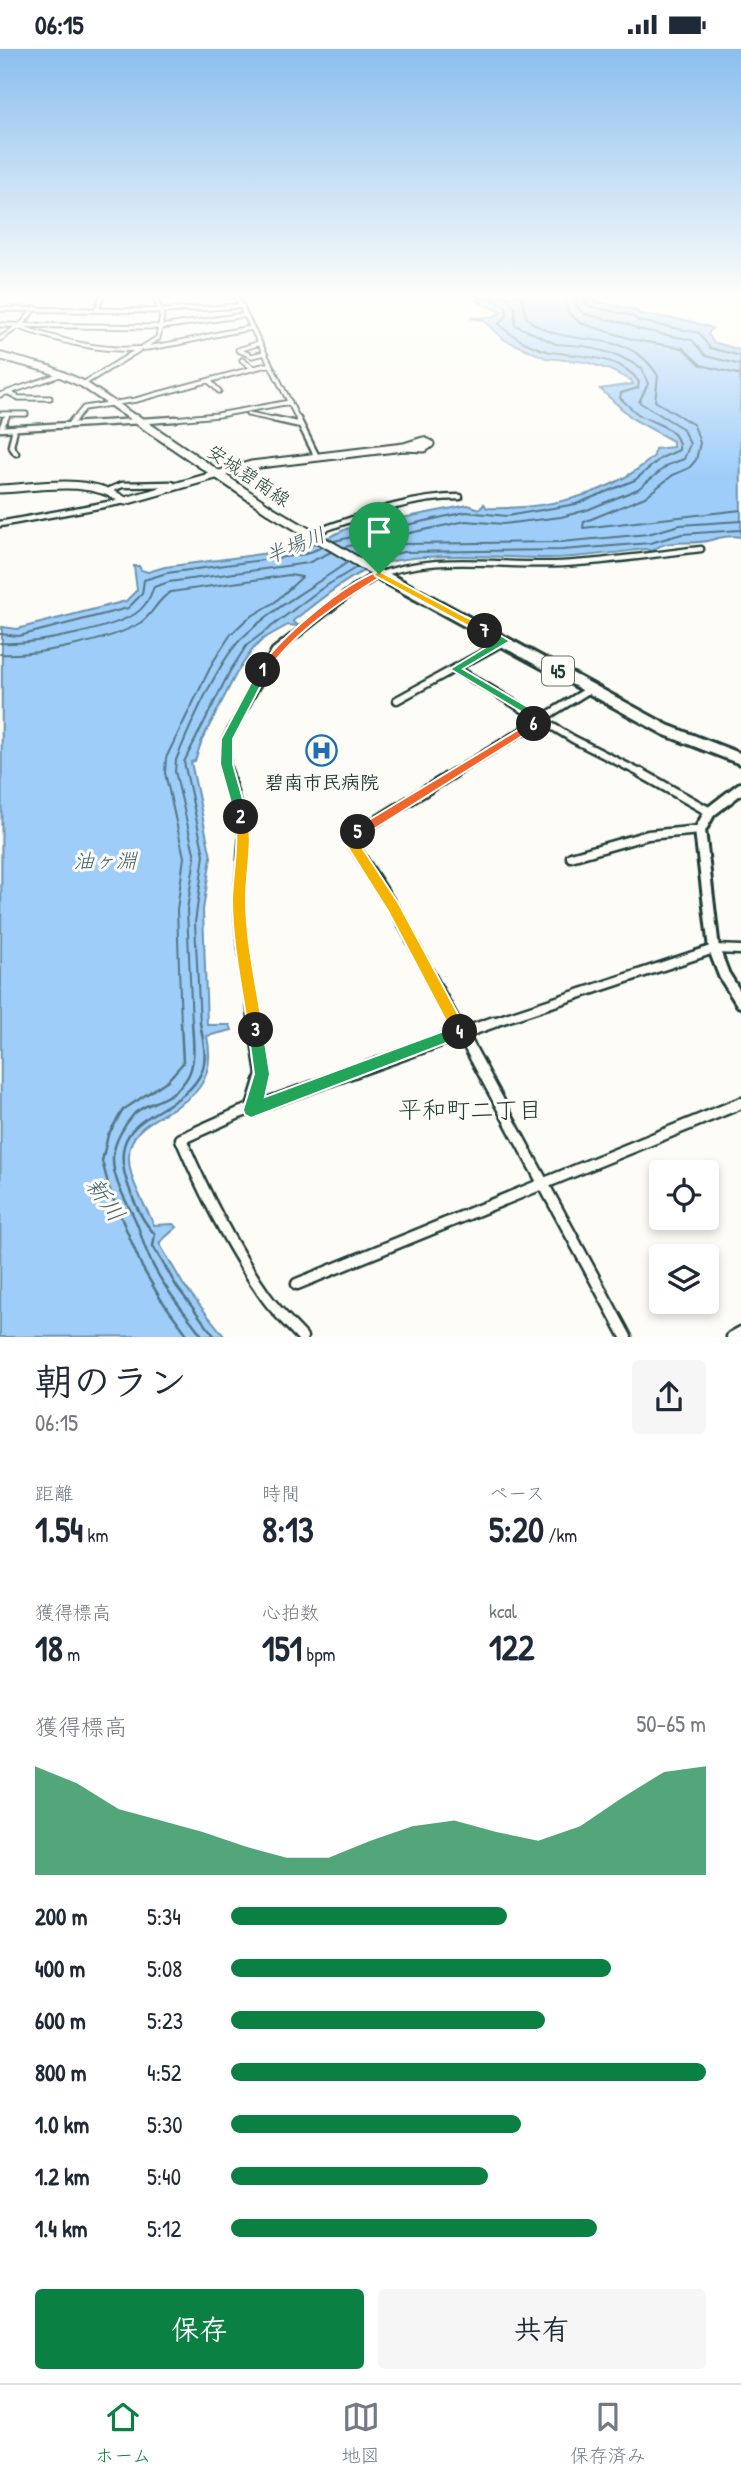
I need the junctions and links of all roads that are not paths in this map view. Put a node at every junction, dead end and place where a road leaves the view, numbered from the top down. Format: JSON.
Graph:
{"nodes":[{"id":1,"x":0,"y":356,"type":"edge"},
{"id":2,"x":129,"y":356,"type":"edge"},
{"id":3,"x":267,"y":356,"type":"edge"},
{"id":4,"x":242,"y":360,"type":"dead end"},
{"id":5,"x":271,"y":364,"type":"junction"},
{"id":6,"x":254,"y":369,"type":"junction"},
{"id":7,"x":62,"y":374,"type":"junction"},
{"id":8,"x":209,"y":381,"type":"junction"},
{"id":9,"x":83,"y":384,"type":"junction"},
{"id":10,"x":219,"y":391,"type":"dead end"},
{"id":11,"x":9,"y":393,"type":"junction"},
{"id":12,"x":0,"y":395,"type":"edge"},
{"id":13,"x":50,"y":398,"type":"dead end"},
{"id":14,"x":290,"y":402,"type":"junction"},
{"id":15,"x":114,"y":404,"type":"junction"},
{"id":16,"x":236,"y":413,"type":"junction"},
{"id":17,"x":0,"y":414,"type":"edge"},
{"id":18,"x":8,"y":414,"type":"junction"},
{"id":19,"x":26,"y":414,"type":"dead end"},
{"id":20,"x":142,"y":423,"type":"junction"},
{"id":21,"x":70,"y":424,"type":"junction"},
{"id":22,"x":301,"y":425,"type":"junction"},
{"id":23,"x":15,"y":428,"type":"junction"},
{"id":24,"x":0,"y":429,"type":"edge"},
{"id":25,"x":404,"y":447,"type":"dead end"},
{"id":26,"x":16,"y":453,"type":"dead end"},
{"id":27,"x":317,"y":457,"type":"junction"},
{"id":28,"x":217,"y":474,"type":"junction"},
{"id":29,"x":172,"y":484,"type":"dead end"},
{"id":30,"x":0,"y":489,"type":"edge"},
{"id":31,"x":110,"y":490,"type":"junction"},
{"id":32,"x":460,"y":497,"type":"dead end"},
{"id":33,"x":125,"y":501,"type":"junction"},
{"id":34,"x":0,"y":524,"type":"edge"},
{"id":35,"x":308,"y":534,"type":"junction"},
{"id":36,"x":701,"y":549,"type":"dead end"},
{"id":37,"x":377,"y":573,"type":"junction"},
{"id":38,"x":504,"y":641,"type":"junction"},
{"id":39,"x":456,"y":669,"type":"junction"},
{"id":40,"x":590,"y":688,"type":"junction"},
{"id":41,"x":397,"y":700,"type":"dead end"},
{"id":42,"x":541,"y":719,"type":"junction"},
{"id":43,"x":741,"y":759,"type":"edge"},
{"id":44,"x":741,"y":788,"type":"edge"},
{"id":45,"x":710,"y":812,"type":"junction"},
{"id":46,"x":700,"y":830,"type":"junction"},
{"id":47,"x":571,"y":857,"type":"dead end"},
{"id":48,"x":714,"y":949,"type":"junction"},
{"id":49,"x":741,"y":950,"type":"edge"},
{"id":50,"x":741,"y":1002,"type":"edge"},
{"id":51,"x":460,"y":1033,"type":"junction"},
{"id":52,"x":741,"y":1103,"type":"edge"},
{"id":53,"x":251,"y":1110,"type":"junction"},
{"id":54,"x":542,"y":1184,"type":"junction"},
{"id":55,"x":296,"y":1284,"type":"dead end"},
{"id":56,"x":741,"y":1332,"type":"edge"},
{"id":57,"x":302,"y":1336,"type":"edge"},
{"id":58,"x":626,"y":1336,"type":"edge"},
{"id":59,"x":732,"y":1336,"type":"edge"}],
"edges":[{"from":1,"to":7,"type":"main road","name":"安城碧南線","number":"45"},
{"from":2,"to":9,"type":"street"},
{"from":3,"to":5,"type":"street"},
{"from":4,"to":6,"type":"street"},
{"from":5,"to":6,"type":"street"},
{"from":5,"to":14,"type":"street"},
{"from":6,"to":8,"type":"street"},
{"from":7,"to":9,"type":"main road","name":"安城碧南線","number":"45"},
{"from":7,"to":11,"type":"street"},
{"from":8,"to":10,"type":"street"},
{"from":8,"to":15,"type":"street"},
{"from":9,"to":15,"type":"main road","name":"安城碧南線","number":"45"},
{"from":11,"to":12,"type":"street"},
{"from":11,"to":13,"type":"street"},
{"from":14,"to":16,"type":"street"},
{"from":14,"to":22,"type":"street"},
{"from":15,"to":20,"type":"main road","name":"安城碧南線","number":"45"},
{"from":15,"to":21,"type":"street"},
{"from":16,"to":20,"type":"street"},
{"from":16,"to":22,"type":"street"},
{"from":17,"to":18,"type":"street"},
{"from":18,"to":19,"type":"street"},
{"from":18,"to":24,"type":"street"},
{"from":20,"to":21,"type":"street"},
{"from":20,"to":28,"type":"main road","name":"安城碧南線","number":"45"},
{"from":21,"to":23,"type":"street"},
{"from":22,"to":27,"type":"street"},
{"from":23,"to":24,"type":"street"},
{"from":23,"to":26,"type":"street"},
{"from":25,"to":27,"type":"street"},
{"from":27,"to":28,"type":"street"},
{"from":28,"to":33,"type":"street"},
{"from":28,"to":35,"type":"main road","name":"安城碧南線","number":"45"},
{"from":29,"to":31,"type":"street"},
{"from":30,"to":31,"type":"street"},
{"from":31,"to":33,"type":"street"},
{"from":32,"to":35,"type":"street"},
{"from":33,"to":34,"type":"street"},
{"from":35,"to":37,"type":"main road","name":"安城碧南線","number":"45"},
{"from":36,"to":37,"type":"street"},
{"from":37,"to":38,"type":"main road","name":"安城碧南線","number":"45"},
{"from":37,"to":53,"type":"street"},
{"from":38,"to":39,"type":"street"},
{"from":38,"to":40,"type":"main road","name":"安城碧南線","number":"45"},
{"from":39,"to":41,"type":"street"},
{"from":39,"to":42,"type":"street"},
{"from":40,"to":42,"type":"street"},
{"from":40,"to":43,"type":"main road","name":"安城碧南線","number":"45"},
{"from":42,"to":45,"type":"street"},
{"from":42,"to":51,"type":"street"},
{"from":44,"to":45,"type":"street"},
{"from":45,"to":46,"type":"street"},
{"from":46,"to":47,"type":"street"},
{"from":46,"to":48,"type":"street"},
{"from":48,"to":49,"type":"street"},
{"from":48,"to":50,"type":"street"},
{"from":48,"to":51,"type":"street"},
{"from":51,"to":53,"type":"street"},
{"from":51,"to":54,"type":"street"},
{"from":52,"to":54,"type":"street"},
{"from":53,"to":57,"type":"street"},
{"from":54,"to":55,"type":"street"},
{"from":54,"to":58,"type":"street"},
{"from":56,"to":59,"type":"street"}]}
